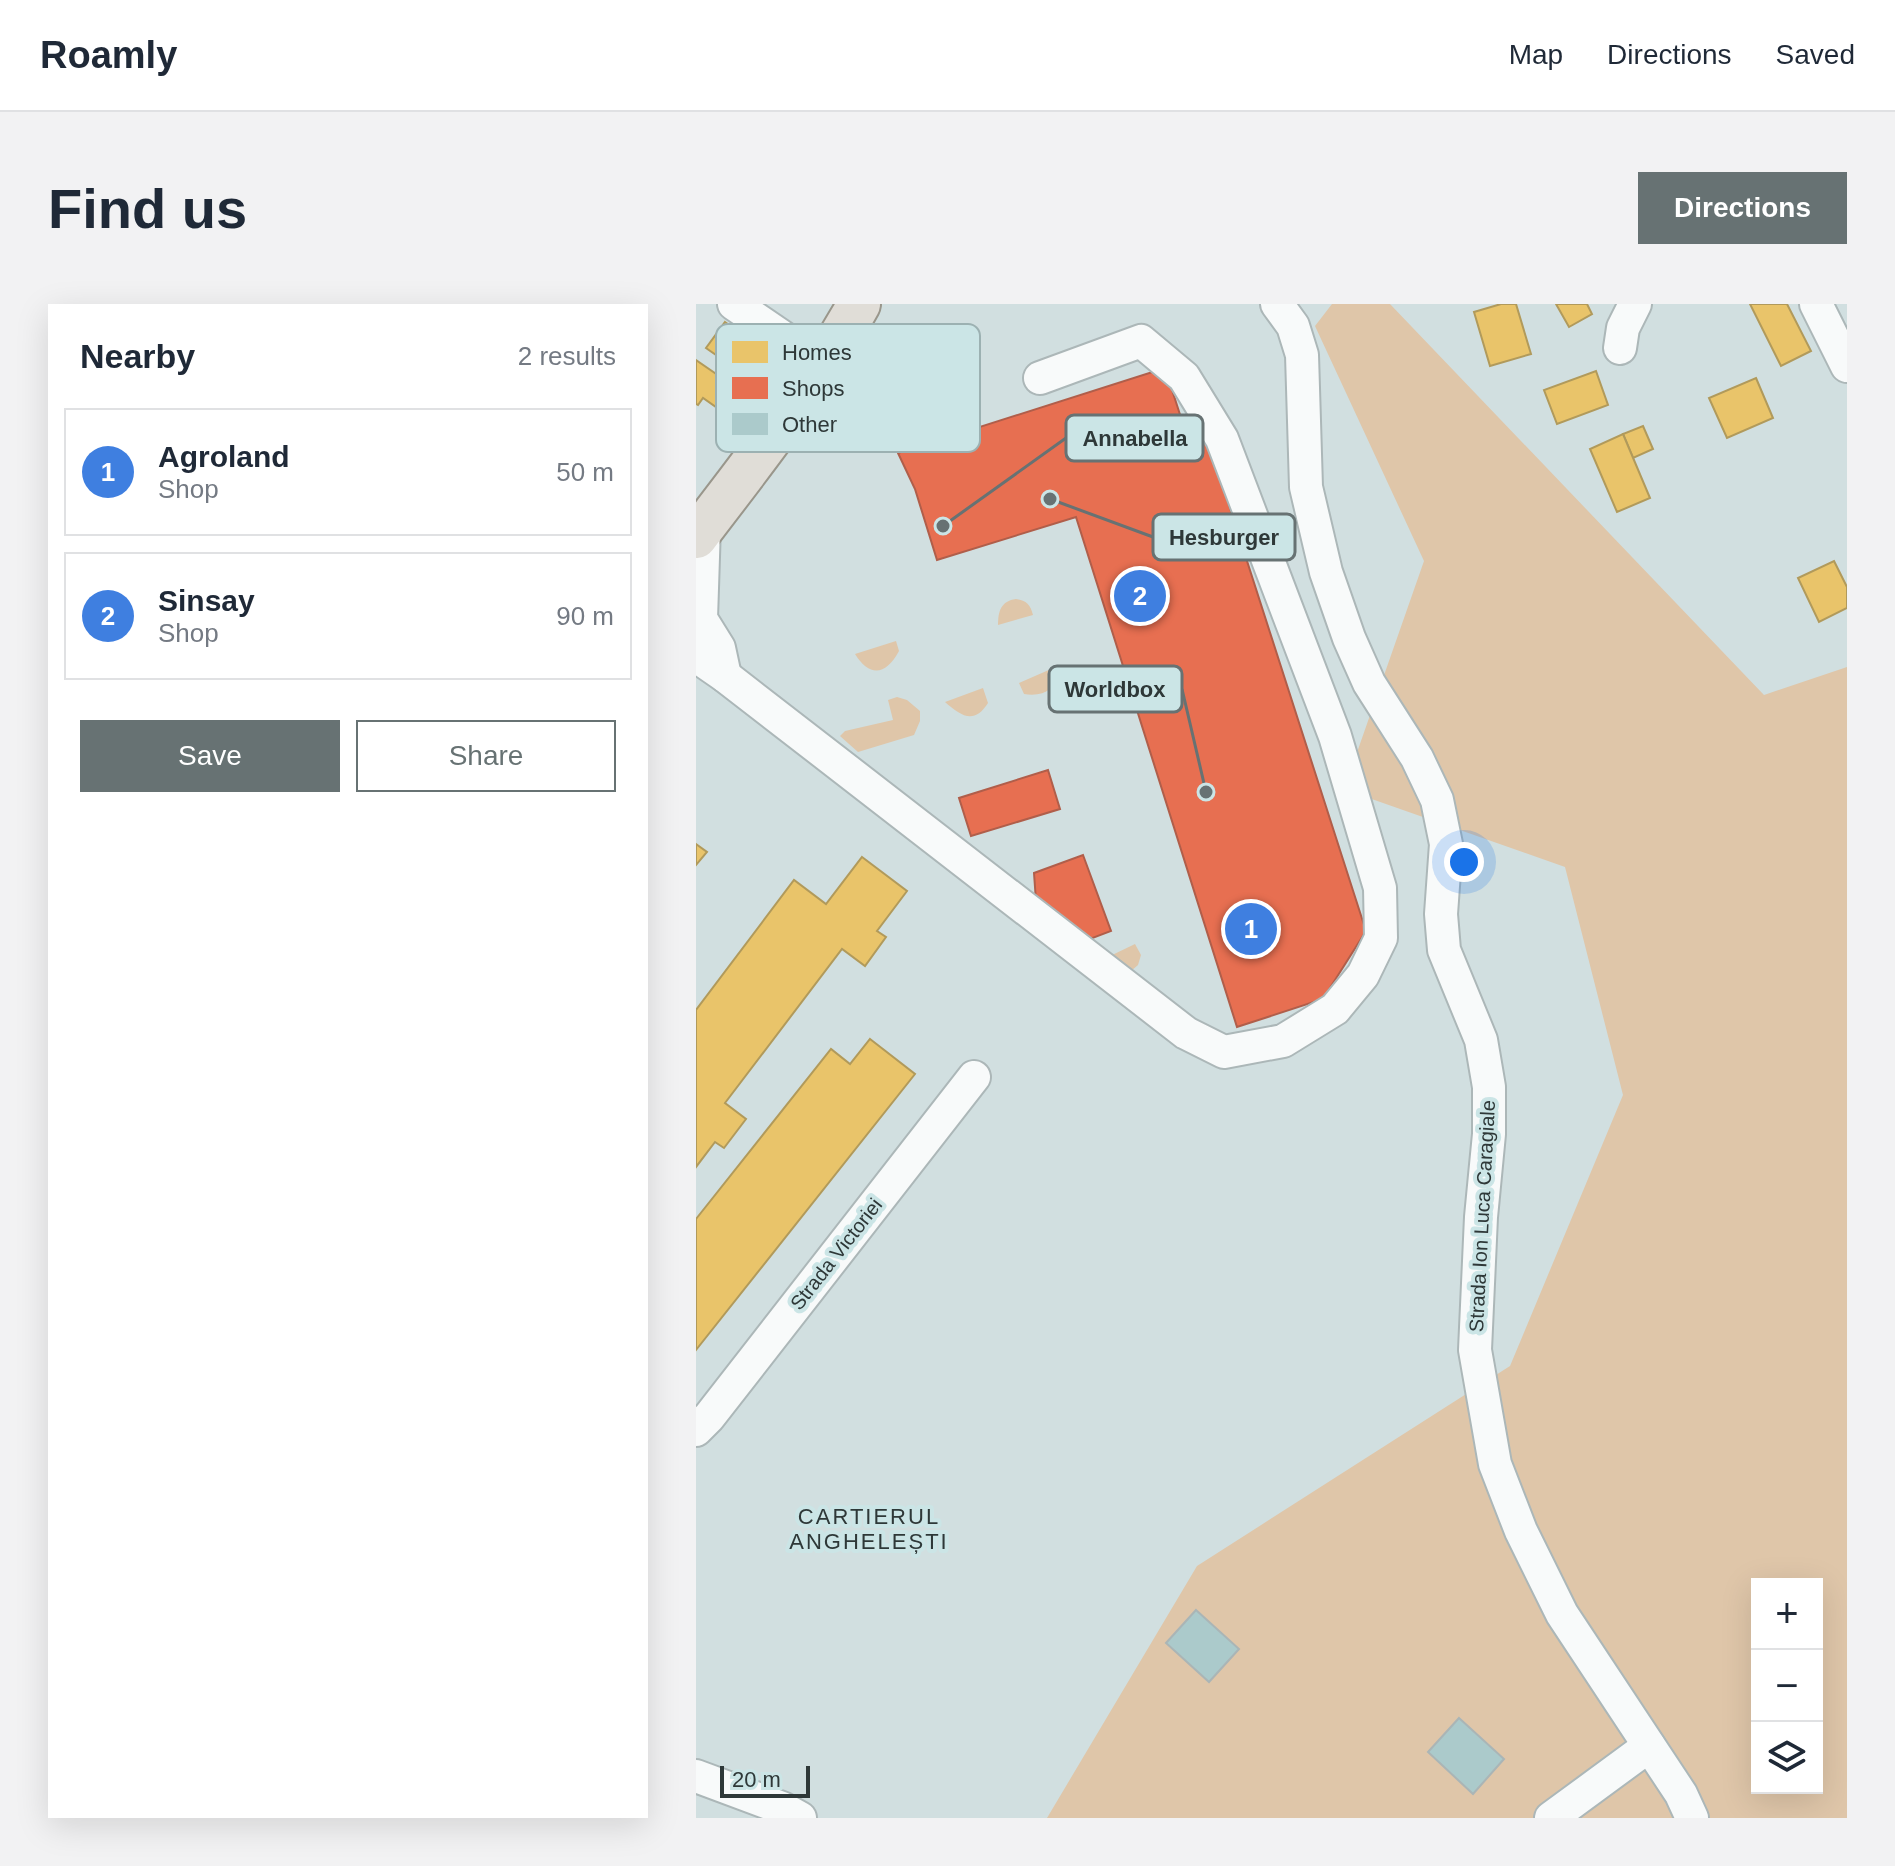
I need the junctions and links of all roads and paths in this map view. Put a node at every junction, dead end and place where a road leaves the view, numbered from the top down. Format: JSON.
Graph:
{"nodes":[{"id":1,"x":734,"y":304,"type":"edge"},
{"id":2,"x":859,"y":304,"type":"edge"},
{"id":3,"x":1277,"y":304,"type":"edge"},
{"id":4,"x":1635,"y":304,"type":"edge"},
{"id":5,"x":1816,"y":304,"type":"edge"},
{"id":6,"x":763,"y":324,"type":"edge"},
{"id":7,"x":847,"y":324,"type":"edge"},
{"id":8,"x":1620,"y":348,"type":"dead end"},
{"id":9,"x":1847,"y":365,"type":"edge"},
{"id":10,"x":1040,"y":378,"type":"dead end"},
{"id":11,"x":760,"y":452,"type":"edge"},
{"id":12,"x":700,"y":531,"type":"edge"},
{"id":13,"x":696,"y":656,"type":"edge"},
{"id":14,"x":711,"y":677,"type":"edge"},
{"id":15,"x":974,"y":1077,"type":"dead end"},
{"id":16,"x":696,"y":1430,"type":"edge"},
{"id":17,"x":1649,"y":1746,"type":"junction"},
{"id":18,"x":696,"y":1776,"type":"edge"},
{"id":19,"x":800,"y":1818,"type":"edge"},
{"id":20,"x":1551,"y":1818,"type":"edge"},
{"id":21,"x":1692,"y":1818,"type":"edge"}],
"edges":[{"from":1,"to":6,"type":"street"},
{"from":2,"to":7,"type":"main road"},
{"from":3,"to":17,"type":"street","name":"Strada Ion Luca Caragiale"},
{"from":4,"to":8,"type":"street"},
{"from":5,"to":9,"type":"street"},
{"from":10,"to":14,"type":"street"},
{"from":11,"to":12,"type":"main road"},
{"from":12,"to":14,"type":"street"},
{"from":13,"to":14,"type":"street"},
{"from":15,"to":16,"type":"street","name":"Strada Victoriei"},
{"from":17,"to":20,"type":"street"},
{"from":17,"to":21,"type":"street","name":"Strada Ion Luca Caragiale"},
{"from":18,"to":19,"type":"street"}]}
